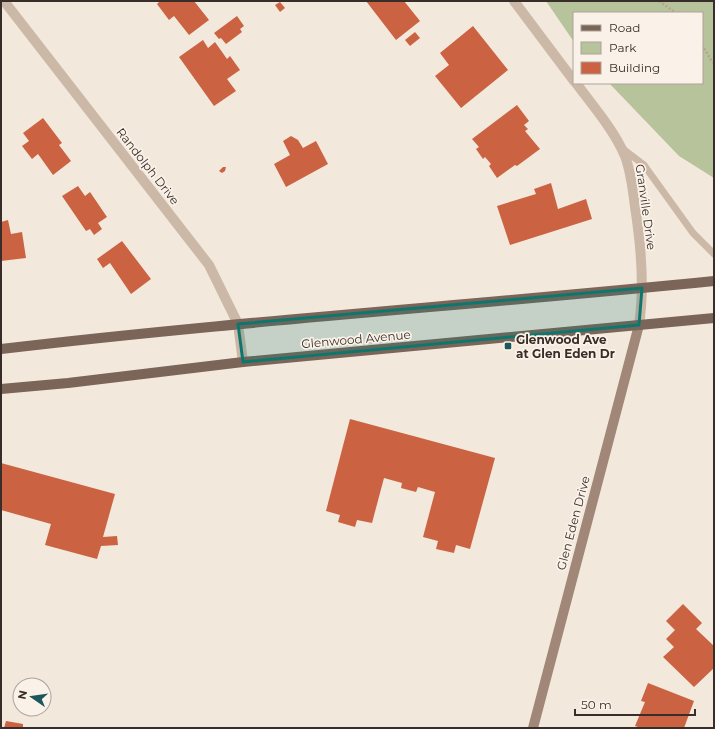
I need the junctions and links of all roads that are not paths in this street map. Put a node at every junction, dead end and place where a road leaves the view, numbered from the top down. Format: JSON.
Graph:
{"nodes":[{"id":1,"x":4,"y":1,"type":"edge"},
{"id":2,"x":514,"y":1,"type":"edge"},
{"id":3,"x":573,"y":79,"type":"edge"},
{"id":4,"x":576,"y":84,"type":"edge"},
{"id":5,"x":620,"y":147,"type":"junction"},
{"id":6,"x":714,"y":254,"type":"edge"},
{"id":7,"x":714,"y":281,"type":"edge"},
{"id":8,"x":642,"y":288,"type":"junction"},
{"id":9,"x":714,"y":318,"type":"edge"},
{"id":10,"x":238,"y":324,"type":"junction"},
{"id":11,"x":639,"y":325,"type":"junction"},
{"id":12,"x":1,"y":349,"type":"edge"},
{"id":13,"x":243,"y":362,"type":"junction"},
{"id":14,"x":1,"y":389,"type":"edge"},
{"id":15,"x":533,"y":728,"type":"edge"}],
"edges":[{"from":1,"to":10,"type":"street","name":"Randolph Drive"},
{"from":2,"to":3,"type":"street","name":"Granville Drive"},
{"from":4,"to":5,"type":"street","name":"Granville Drive"},
{"from":5,"to":6,"type":"lane"},
{"from":5,"to":8,"type":"street","name":"Granville Drive"},
{"from":7,"to":8,"type":"main road","name":"Glenwood Avenue"},
{"from":8,"to":10,"type":"main road","name":"Glenwood Avenue"},
{"from":8,"to":11,"type":"street","name":"Granville Drive"},
{"from":9,"to":11,"type":"main road","name":"Glenwood Avenue"},
{"from":10,"to":12,"type":"main road","name":"Glenwood Avenue"},
{"from":10,"to":13,"type":"street","name":"Randolph Drive"},
{"from":11,"to":13,"type":"main road","name":"Glenwood Avenue"},
{"from":11,"to":15,"type":"main road","name":"Glen Eden Drive"},
{"from":13,"to":14,"type":"main road","name":"Glenwood Avenue"}]}
